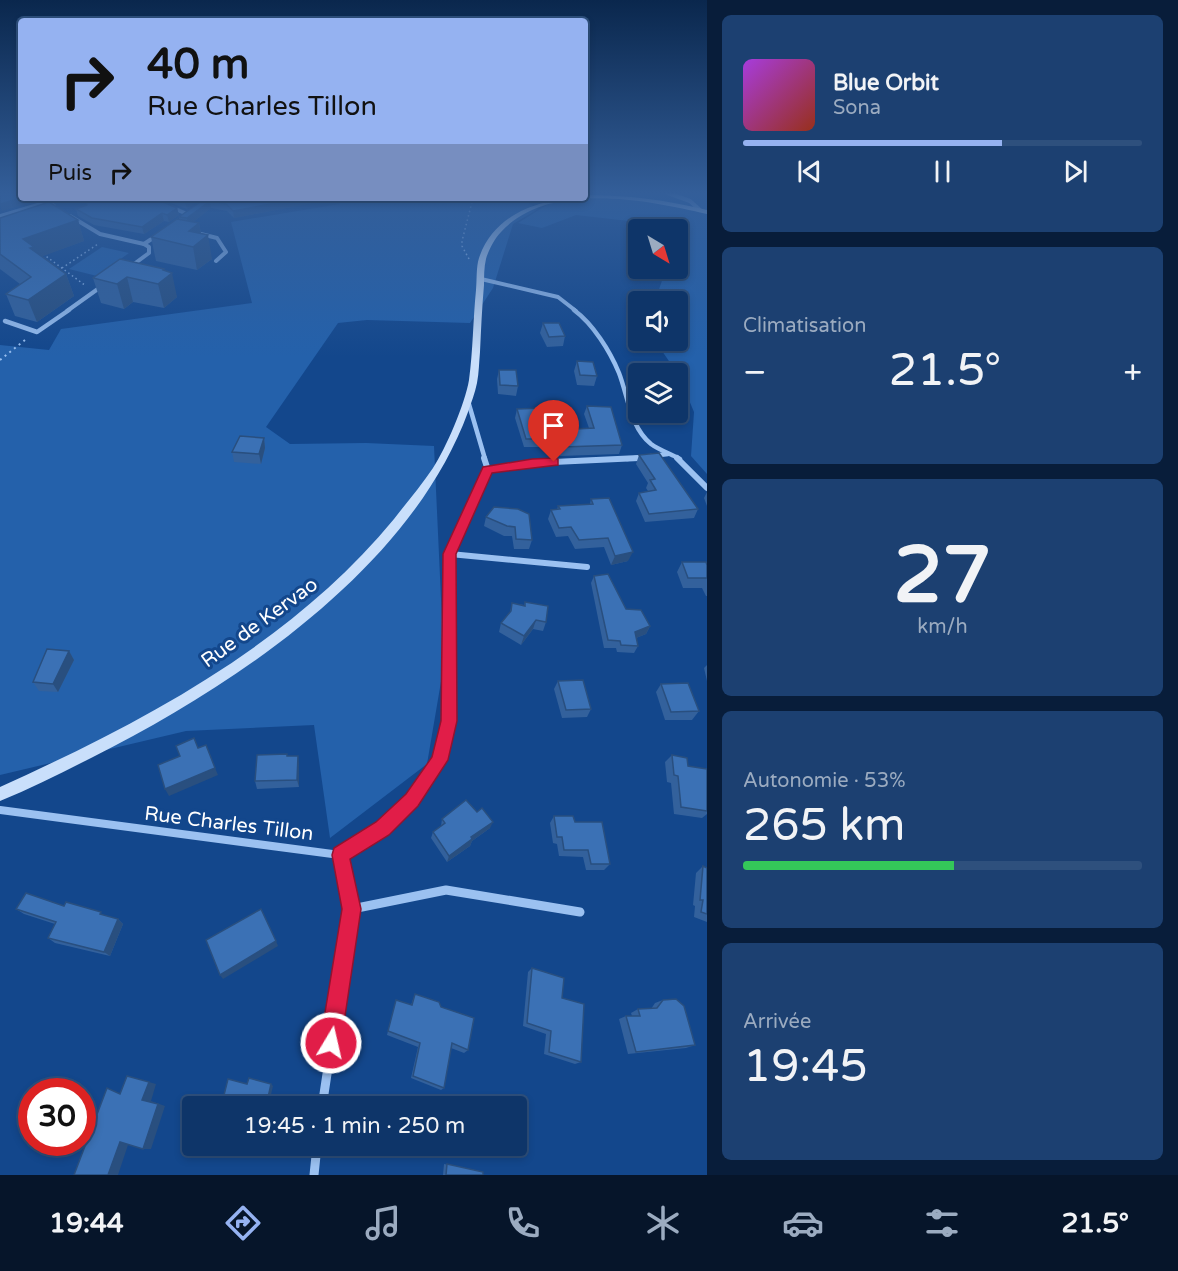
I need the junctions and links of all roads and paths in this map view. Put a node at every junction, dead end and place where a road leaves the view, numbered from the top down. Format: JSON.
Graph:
{"nodes":[{"id":1,"x":92,"y":248,"type":"edge"},
{"id":2,"x":149,"y":248,"type":"edge"},
{"id":3,"x":223,"y":248,"type":"edge"},
{"id":4,"x":463,"y":248,"type":"edge"},
{"id":5,"x":485,"y":248,"type":"edge"},
{"id":6,"x":36,"y":249,"type":"edge"},
{"id":7,"x":216,"y":261,"type":"dead end"},
{"id":8,"x":62,"y":268,"type":"junction"},
{"id":9,"x":123,"y":272,"type":"edge"},
{"id":10,"x":481,"y":279,"type":"junction"},
{"id":11,"x":105,"y":284,"type":"edge"},
{"id":12,"x":94,"y":291,"type":"junction"},
{"id":13,"x":5,"y":321,"type":"dead end"},
{"id":14,"x":28,"y":338,"type":"dead end"},
{"id":15,"x":0,"y":360,"type":"edge"},
{"id":16,"x":467,"y":401,"type":"junction"},
{"id":17,"x":668,"y":454,"type":"junction"},
{"id":18,"x":488,"y":470,"type":"junction"},
{"id":19,"x":707,"y":488,"type":"edge"},
{"id":20,"x":450,"y":554,"type":"junction"},
{"id":21,"x":587,"y":567,"type":"dead end"},
{"id":22,"x":0,"y":794,"type":"edge"},
{"id":23,"x":0,"y":810,"type":"edge"},
{"id":24,"x":340,"y":855,"type":"junction"},
{"id":25,"x":352,"y":909,"type":"junction"},
{"id":26,"x":580,"y":912,"type":"dead end"},
{"id":27,"x":324,"y":1096,"type":"edge"},
{"id":28,"x":316,"y":1156,"type":"edge"},
{"id":29,"x":314,"y":1175,"type":"edge"}],
"edges":[{"from":1,"to":8,"type":"path"},
{"from":2,"to":9,"type":"street"},
{"from":3,"to":7,"type":"street"},
{"from":4,"to":10,"type":"path"},
{"from":5,"to":10,"type":"main road","name":"Rue de Kervao"},
{"from":6,"to":8,"type":"path"},
{"from":8,"to":12,"type":"path"},
{"from":10,"to":16,"type":"main road","name":"Rue de Kervao"},
{"from":10,"to":17,"type":"street"},
{"from":11,"to":12,"type":"street"},
{"from":12,"to":13,"type":"street"},
{"from":14,"to":15,"type":"path"},
{"from":16,"to":18,"type":"street"},
{"from":16,"to":22,"type":"main road","name":"Rue de Kervao"},
{"from":17,"to":18,"type":"street"},
{"from":17,"to":19,"type":"street"},
{"from":18,"to":20,"type":"street"},
{"from":20,"to":21,"type":"street"},
{"from":20,"to":24,"type":"street"},
{"from":23,"to":24,"type":"street","name":"Rue Charles Tillon"},
{"from":24,"to":25,"type":"street"},
{"from":25,"to":26,"type":"street"},
{"from":25,"to":27,"type":"street"},
{"from":28,"to":29,"type":"street"}]}
